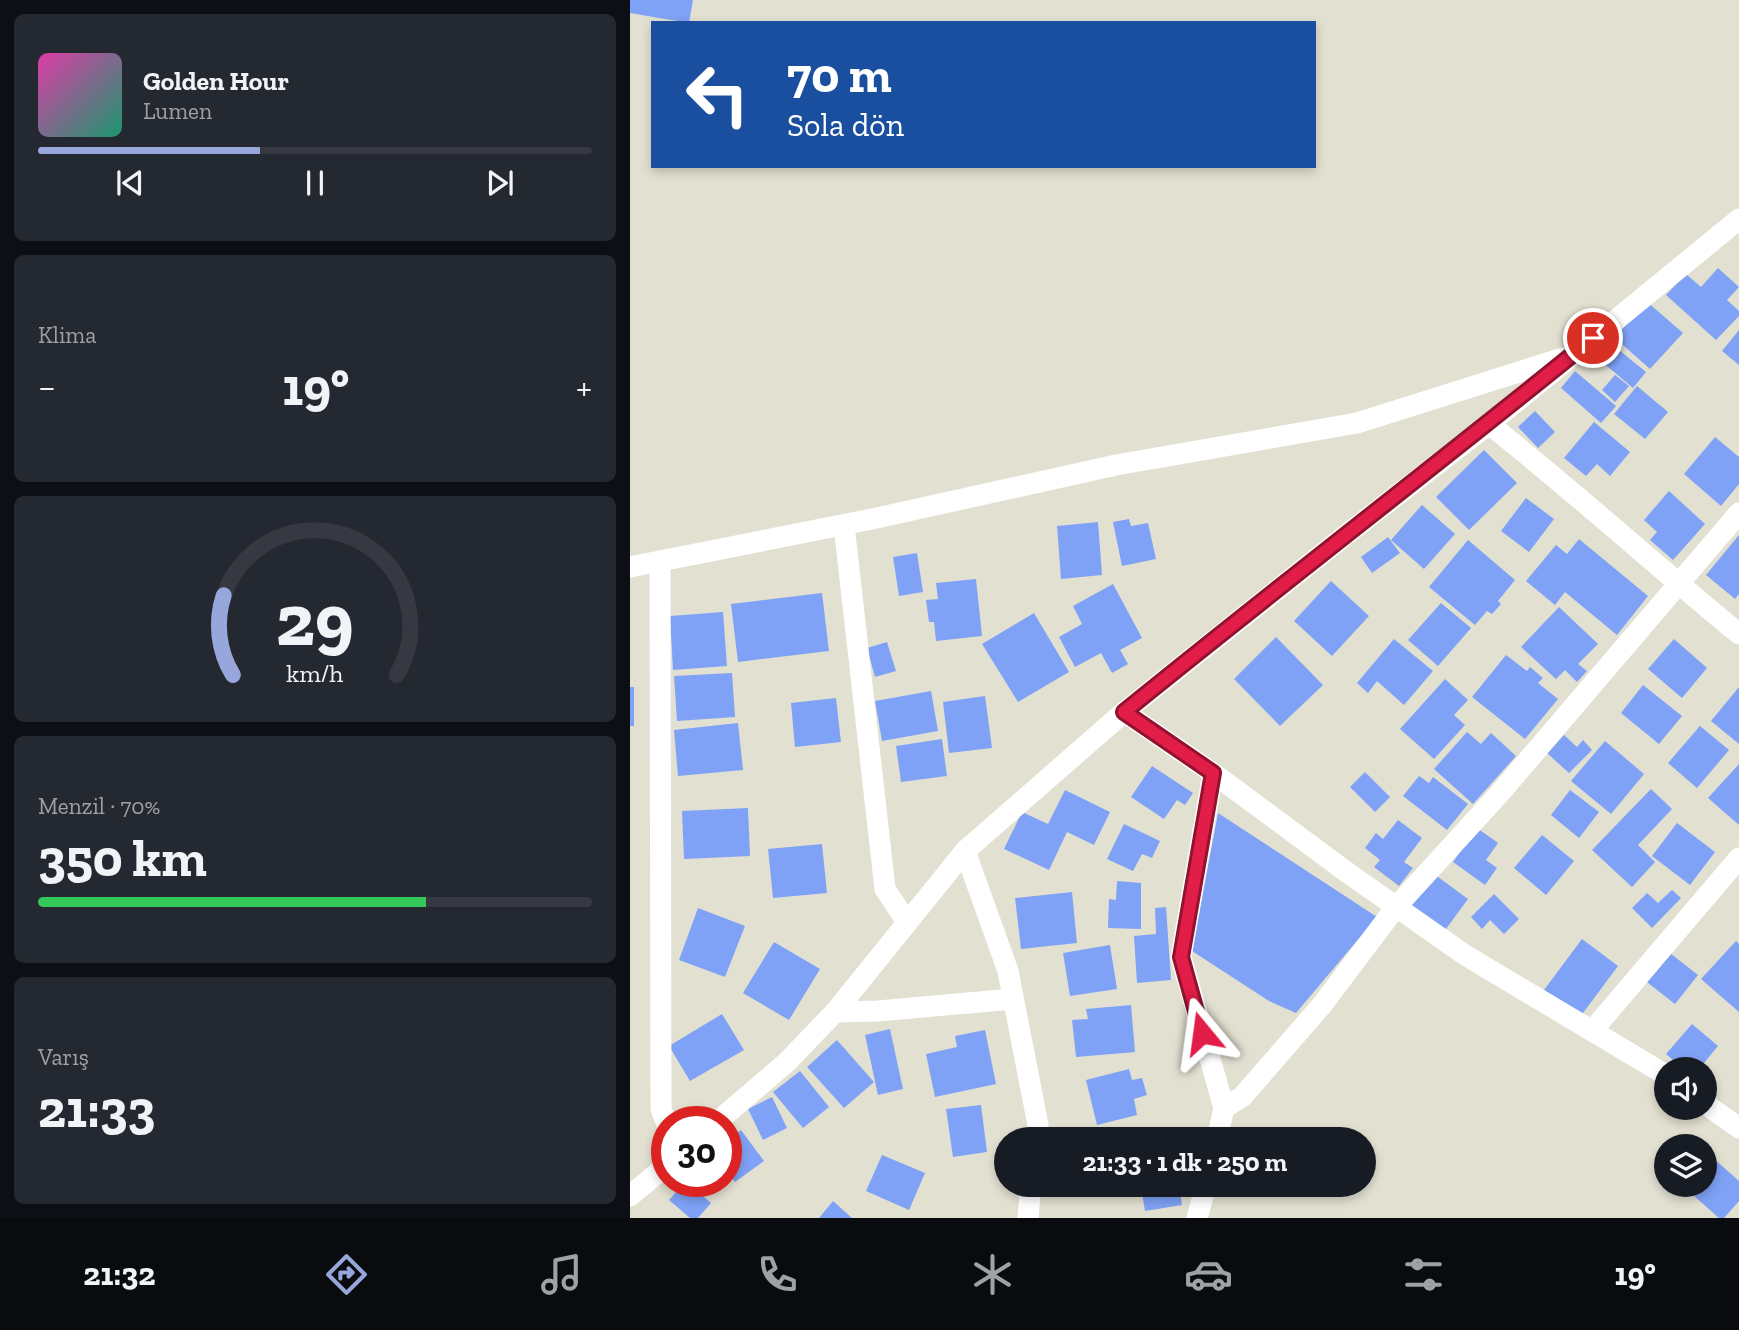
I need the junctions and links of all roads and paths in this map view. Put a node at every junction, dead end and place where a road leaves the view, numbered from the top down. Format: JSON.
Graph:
{"nodes":[{"id":1,"x":1739,"y":220,"type":"edge"},
{"id":2,"x":1572,"y":355,"type":"junction"},
{"id":3,"x":1489,"y":424,"type":"junction"},
{"id":4,"x":1739,"y":513,"type":"edge"},
{"id":5,"x":844,"y":525,"type":"junction"},
{"id":6,"x":660,"y":561,"type":"junction"},
{"id":7,"x":630,"y":567,"type":"edge"},
{"id":8,"x":1678,"y":583,"type":"junction"},
{"id":9,"x":1739,"y":634,"type":"edge"},
{"id":10,"x":1124,"y":712,"type":"junction"},
{"id":11,"x":1213,"y":773,"type":"junction"},
{"id":12,"x":965,"y":851,"type":"junction"},
{"id":13,"x":1739,"y":858,"type":"edge"},
{"id":14,"x":1396,"y":907,"type":"junction"},
{"id":15,"x":907,"y":922,"type":"junction"},
{"id":16,"x":1013,"y":999,"type":"junction"},
{"id":17,"x":835,"y":1012,"type":"junction"},
{"id":18,"x":1592,"y":1031,"type":"junction"},
{"id":19,"x":1654,"y":1068,"type":"edge"},
{"id":20,"x":661,"y":1106,"type":"edge"},
{"id":21,"x":736,"y":1106,"type":"edge"},
{"id":22,"x":1224,"y":1108,"type":"junction"},
{"id":23,"x":1717,"y":1112,"type":"edge"},
{"id":24,"x":1038,"y":1127,"type":"edge"},
{"id":25,"x":1220,"y":1127,"type":"edge"},
{"id":26,"x":1739,"y":1128,"type":"edge"},
{"id":27,"x":651,"y":1178,"type":"edge"},
{"id":28,"x":630,"y":1196,"type":"edge"},
{"id":29,"x":1030,"y":1197,"type":"edge"},
{"id":30,"x":1203,"y":1197,"type":"edge"},
{"id":31,"x":1028,"y":1218,"type":"edge"},
{"id":32,"x":1198,"y":1218,"type":"edge"}],
"edges":[{"from":1,"to":2,"type":"street"},
{"from":2,"to":3,"type":"street"},
{"from":2,"to":5,"type":"street"},
{"from":3,"to":8,"type":"street"},
{"from":3,"to":10,"type":"street"},
{"from":4,"to":8,"type":"street"},
{"from":5,"to":6,"type":"street"},
{"from":5,"to":15,"type":"street"},
{"from":6,"to":7,"type":"street"},
{"from":6,"to":20,"type":"street"},
{"from":8,"to":9,"type":"street"},
{"from":8,"to":14,"type":"street"},
{"from":10,"to":11,"type":"street"},
{"from":10,"to":12,"type":"street"},
{"from":11,"to":14,"type":"street"},
{"from":11,"to":22,"type":"street"},
{"from":12,"to":15,"type":"street"},
{"from":12,"to":16,"type":"street"},
{"from":13,"to":18,"type":"street"},
{"from":14,"to":18,"type":"street"},
{"from":14,"to":22,"type":"street"},
{"from":15,"to":17,"type":"street"},
{"from":16,"to":17,"type":"street"},
{"from":16,"to":24,"type":"street"},
{"from":17,"to":21,"type":"street"},
{"from":18,"to":19,"type":"street"},
{"from":22,"to":25,"type":"street"},
{"from":23,"to":26,"type":"street"},
{"from":27,"to":28,"type":"street"},
{"from":29,"to":31,"type":"street"},
{"from":30,"to":32,"type":"street"}]}
